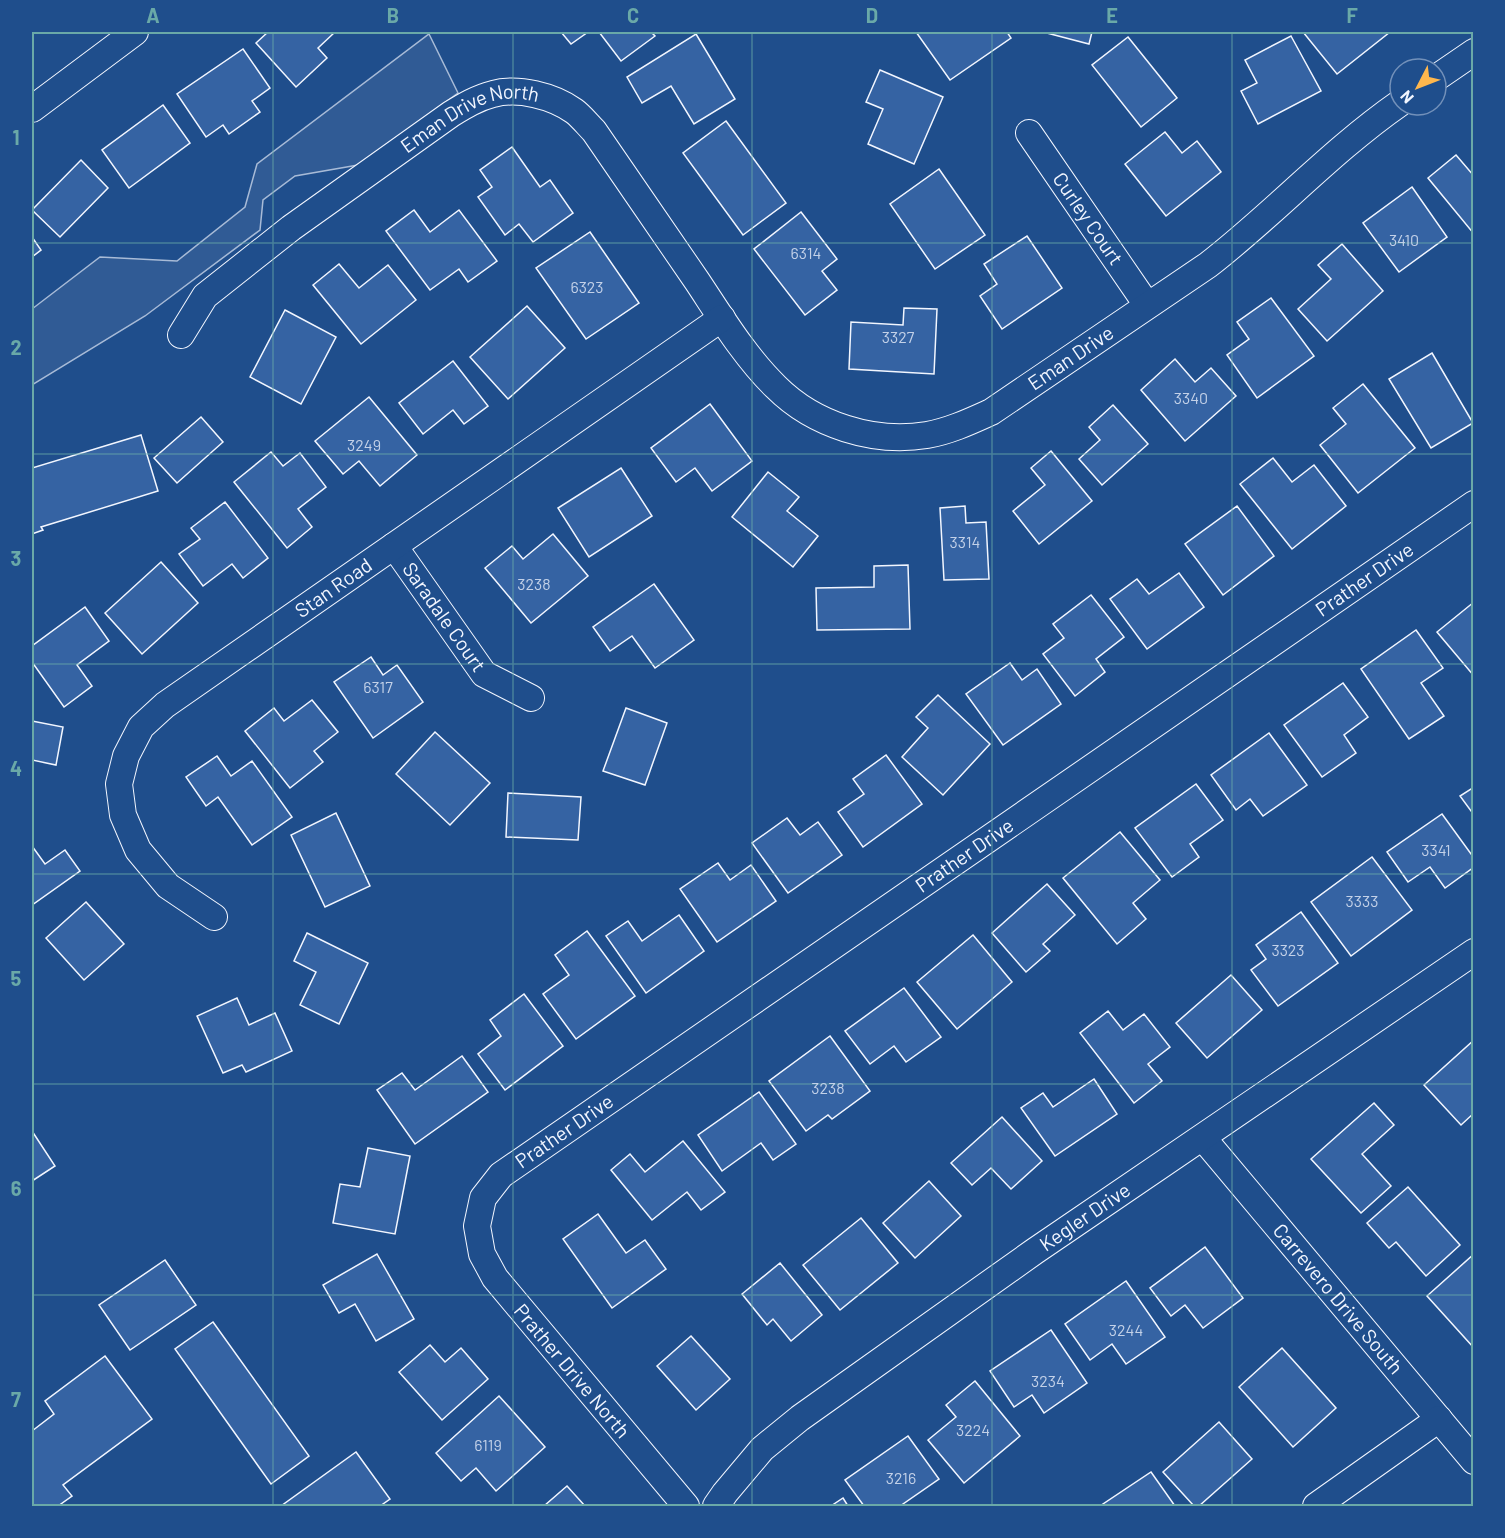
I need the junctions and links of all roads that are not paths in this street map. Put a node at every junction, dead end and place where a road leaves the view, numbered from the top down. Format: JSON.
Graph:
{"nodes":[{"id":1,"x":135,"y":32,"type":"edge"},
{"id":2,"x":1473,"y":52,"type":"edge"},
{"id":3,"x":1448,"y":70,"type":"edge"},
{"id":4,"x":32,"y":108,"type":"edge"},
{"id":5,"x":1388,"y":112,"type":"edge"},
{"id":6,"x":1029,"y":133,"type":"dead end"},
{"id":7,"x":1147,"y":305,"type":"junction"},
{"id":8,"x":722,"y":318,"type":"junction"},
{"id":9,"x":181,"y":335,"type":"dead end"},
{"id":10,"x":1473,"y":504,"type":"edge"},
{"id":11,"x":394,"y":546,"type":"junction"},
{"id":12,"x":531,"y":698,"type":"dead end"},
{"id":13,"x":214,"y":917,"type":"dead end"},
{"id":14,"x":1473,"y":952,"type":"edge"},
{"id":15,"x":1203,"y":1137,"type":"junction"},
{"id":16,"x":477,"y":1226,"type":"joint"},
{"id":17,"x":1439,"y":1419,"type":"junction"},
{"id":18,"x":1473,"y":1461,"type":"edge"},
{"id":19,"x":686,"y":1506,"type":"edge"},
{"id":20,"x":716,"y":1506,"type":"edge"},
{"id":21,"x":1316,"y":1506,"type":"edge"}],
"edges":[{"from":1,"to":4,"type":"street"},
{"from":2,"to":3,"type":"street"},
{"from":5,"to":7,"type":"street","name":"Eman Drive"},
{"from":6,"to":7,"type":"street","name":"Curley Court"},
{"from":7,"to":8,"type":"street","name":"Eman Drive"},
{"from":8,"to":9,"type":"street","name":"Eman Drive North"},
{"from":8,"to":11,"type":"street","name":"Stan Road"},
{"from":10,"to":16,"type":"street","name":"Prather Drive"},
{"from":11,"to":12,"type":"street","name":"Saradale Court"},
{"from":11,"to":13,"type":"street","name":"Stan Road"},
{"from":14,"to":15,"type":"street","name":"Kegler Drive"},
{"from":15,"to":17,"type":"street","name":"Carrevero Drive South"},
{"from":15,"to":20,"type":"street","name":"Kegler Drive"},
{"from":16,"to":19,"type":"street","name":"Prather Drive North"},
{"from":17,"to":18,"type":"street","name":"Carrevero Drive South"},
{"from":17,"to":21,"type":"street"}]}
